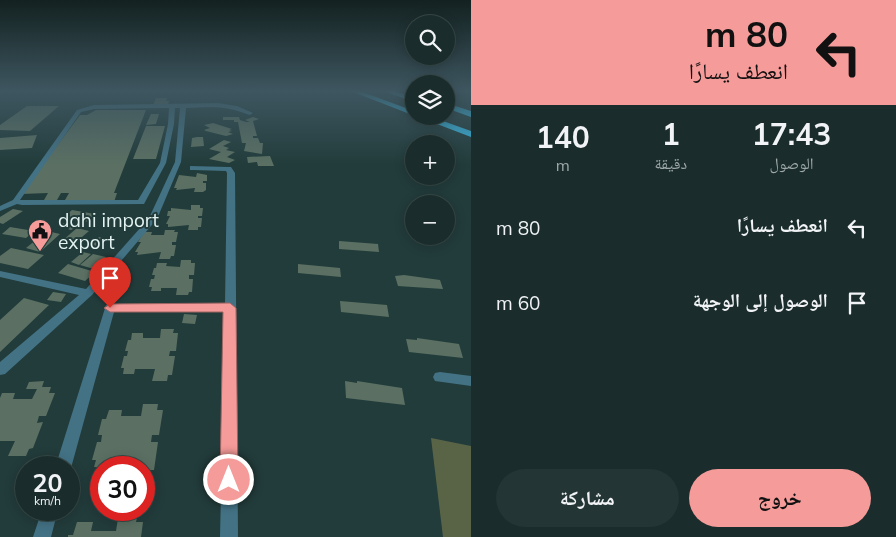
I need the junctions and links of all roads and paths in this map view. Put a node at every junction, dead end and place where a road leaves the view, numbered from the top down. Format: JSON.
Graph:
{"nodes":[{"id":1,"x":76,"y":115,"type":"edge"},
{"id":2,"x":171,"y":115,"type":"edge"},
{"id":3,"x":182,"y":115,"type":"edge"},
{"id":4,"x":456,"y":115,"type":"edge"},
{"id":5,"x":471,"y":120,"type":"edge"},
{"id":6,"x":455,"y":123,"type":"edge"},
{"id":7,"x":446,"y":125,"type":"edge"},
{"id":8,"x":471,"y":129,"type":"edge"},
{"id":9,"x":471,"y":134,"type":"edge"},
{"id":10,"x":193,"y":168,"type":"dead end"},
{"id":11,"x":16,"y":201,"type":"junction"},
{"id":12,"x":0,"y":209,"type":"edge"},
{"id":13,"x":0,"y":274,"type":"edge"},
{"id":14,"x":88,"y":293,"type":"junction"},
{"id":15,"x":230,"y":308,"type":"junction"},
{"id":16,"x":0,"y":370,"type":"edge"},
{"id":17,"x":440,"y":377,"type":"dead end"},
{"id":18,"x":471,"y":381,"type":"edge"},
{"id":19,"x":67,"y":456,"type":"edge"},
{"id":20,"x":47,"y":521,"type":"edge"},
{"id":21,"x":42,"y":537,"type":"edge"},
{"id":22,"x":229,"y":537,"type":"edge"}],
"edges":[{"from":1,"to":11,"type":"street"},
{"from":2,"to":11,"type":"street"},
{"from":3,"to":14,"type":"street"},
{"from":4,"to":5,"type":"highway"},
{"from":6,"to":8,"type":"highway"},
{"from":7,"to":9,"type":"highway"},
{"from":10,"to":15,"type":"street"},
{"from":11,"to":12,"type":"street"},
{"from":13,"to":14,"type":"street"},
{"from":14,"to":16,"type":"street"},
{"from":15,"to":19,"type":"street"},
{"from":15,"to":22,"type":"street"},
{"from":17,"to":18,"type":"street"},
{"from":20,"to":21,"type":"street"}]}
